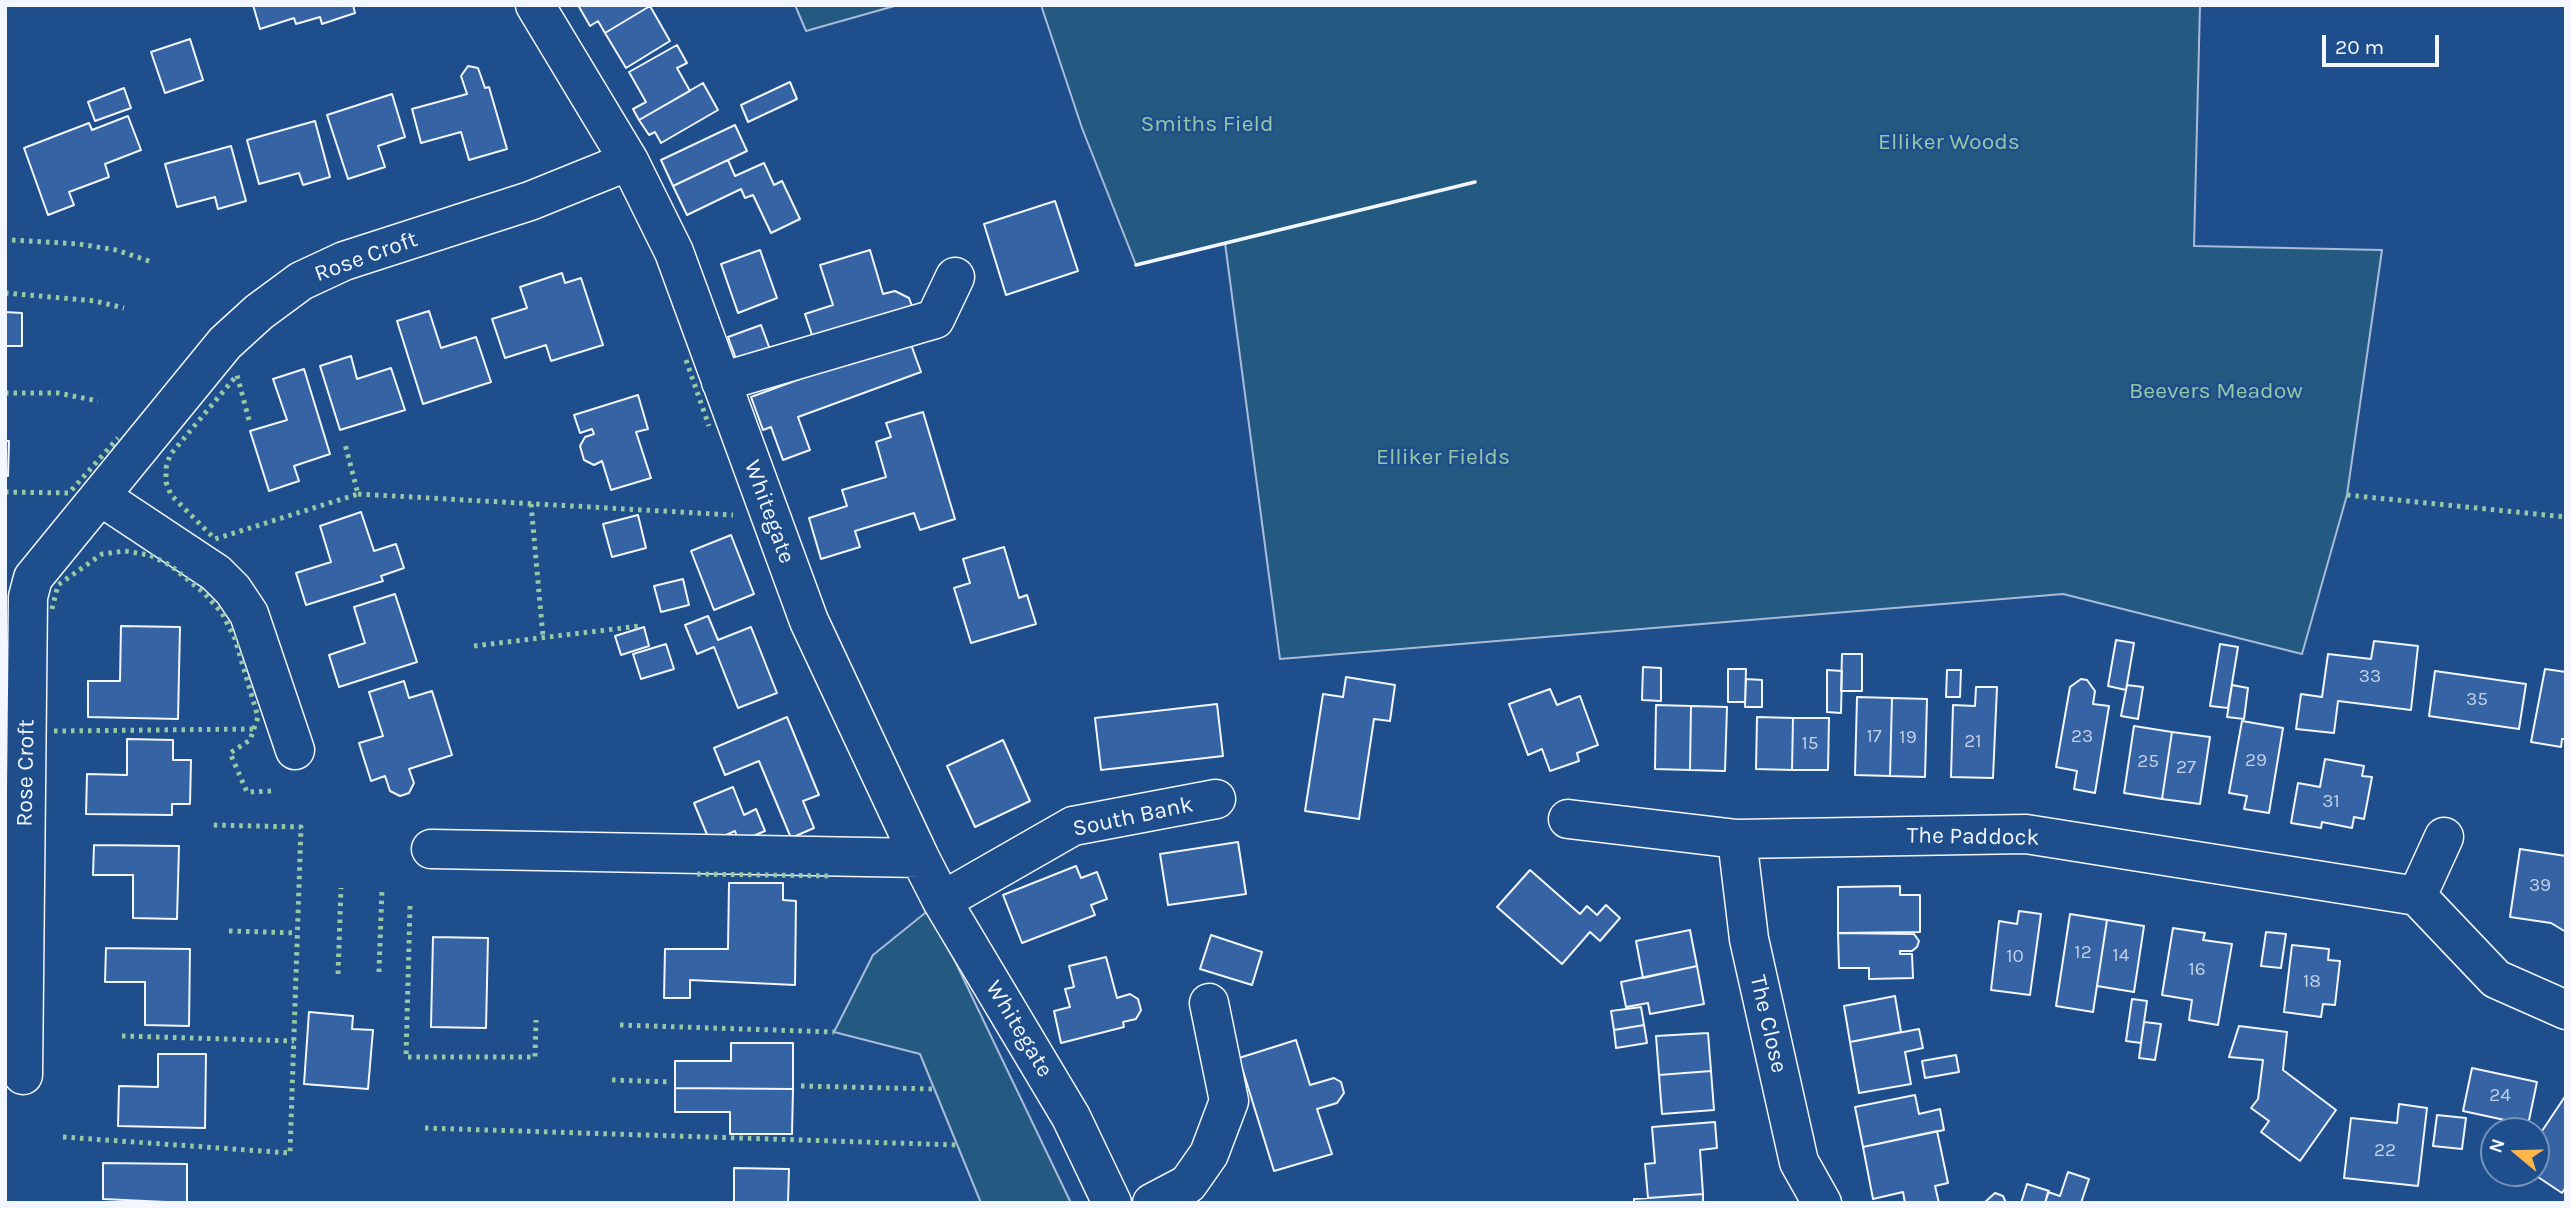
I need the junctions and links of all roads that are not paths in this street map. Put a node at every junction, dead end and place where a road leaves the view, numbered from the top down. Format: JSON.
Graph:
{"nodes":[{"id":1,"x":535,"y":5,"type":"edge"},
{"id":2,"x":629,"y":161,"type":"junction"},
{"id":3,"x":955,"y":277,"type":"dead end"},
{"id":4,"x":721,"y":382,"type":"junction"},
{"id":5,"x":100,"y":496,"type":"junction"},
{"id":6,"x":295,"y":750,"type":"dead end"},
{"id":7,"x":1216,"y":799,"type":"dead end"},
{"id":8,"x":1567,"y":819,"type":"dead end"},
{"id":9,"x":2444,"y":836,"type":"dead end"},
{"id":10,"x":1737,"y":839,"type":"junction"},
{"id":11,"x":431,"y":849,"type":"dead end"},
{"id":12,"x":920,"y":858,"type":"junction"},
{"id":13,"x":2417,"y":895,"type":"junction"},
{"id":14,"x":942,"y":901,"type":"junction"},
{"id":15,"x":1209,"y":1003,"type":"dead end"},
{"id":16,"x":2566,"y":1010,"type":"edge"},
{"id":17,"x":23,"y":1075,"type":"dead end"},
{"id":18,"x":1112,"y":1203,"type":"edge"},
{"id":19,"x":1152,"y":1203,"type":"edge"},
{"id":20,"x":1822,"y":1203,"type":"edge"}],
"edges":[{"from":1,"to":2,"type":"street","name":"Whitegate"},
{"from":2,"to":4,"type":"street","name":"Whitegate"},
{"from":2,"to":5,"type":"street","name":"Rose Croft"},
{"from":3,"to":4,"type":"street"},
{"from":4,"to":12,"type":"street","name":"Whitegate"},
{"from":5,"to":6,"type":"street"},
{"from":5,"to":17,"type":"street","name":"Rose Croft"},
{"from":7,"to":14,"type":"street","name":"South Bank"},
{"from":8,"to":10,"type":"street","name":"The Paddock"},
{"from":9,"to":13,"type":"street"},
{"from":10,"to":13,"type":"street","name":"The Paddock"},
{"from":10,"to":20,"type":"street","name":"The Close"},
{"from":11,"to":12,"type":"street"},
{"from":12,"to":14,"type":"street","name":"Whitegate"},
{"from":13,"to":16,"type":"street"},
{"from":14,"to":18,"type":"street","name":"Whitegate"},
{"from":15,"to":19,"type":"street"}]}
